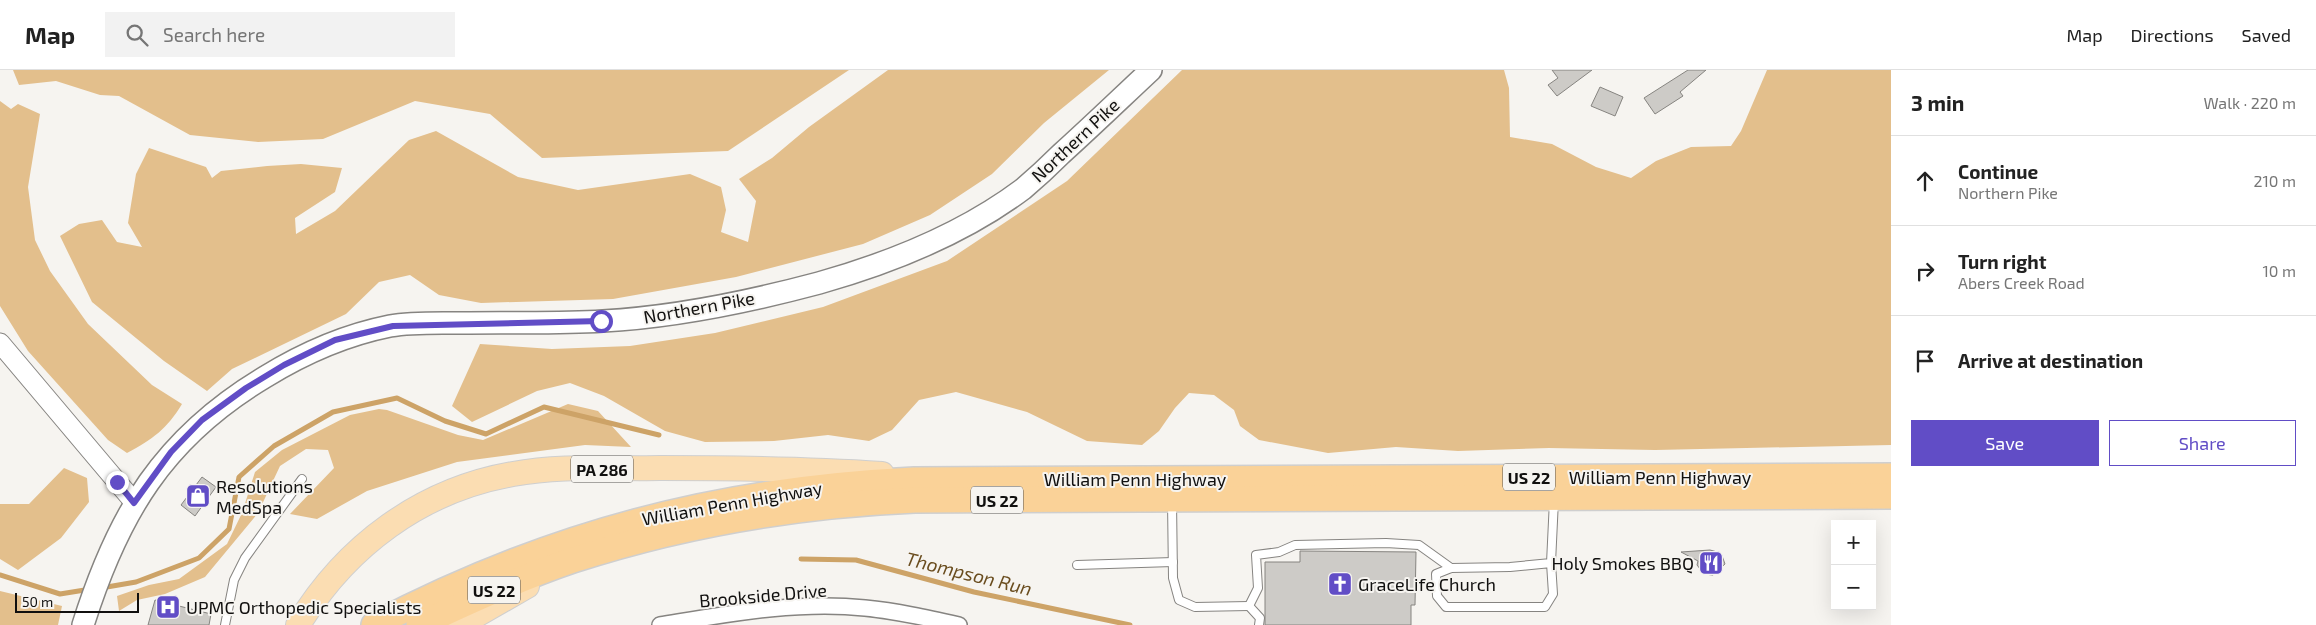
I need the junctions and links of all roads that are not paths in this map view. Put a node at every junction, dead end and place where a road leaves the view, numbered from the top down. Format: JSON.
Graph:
{"nodes":[{"id":1,"x":1150,"y":70,"type":"edge"},
{"id":2,"x":0,"y":343,"type":"edge"},
{"id":3,"x":1891,"y":476,"type":"edge"},
{"id":4,"x":302,"y":479,"type":"dead end"},
{"id":5,"x":964,"y":480,"type":"junction"},
{"id":6,"x":1891,"y":496,"type":"edge"},
{"id":7,"x":1554,"y":498,"type":"junction"},
{"id":8,"x":1172,"y":499,"type":"junction"},
{"id":9,"x":134,"y":503,"type":"junction"},
{"id":10,"x":572,"y":561,"type":"junction"},
{"id":11,"x":1173,"y":562,"type":"junction"},
{"id":12,"x":1551,"y":563,"type":"junction"},
{"id":13,"x":1077,"y":565,"type":"dead end"},
{"id":14,"x":1451,"y":568,"type":"junction"},
{"id":15,"x":1249,"y":606,"type":"junction"},
{"id":16,"x":83,"y":625,"type":"edge"},
{"id":17,"x":224,"y":625,"type":"edge"},
{"id":18,"x":298,"y":625,"type":"edge"},
{"id":19,"x":374,"y":625,"type":"edge"},
{"id":20,"x":419,"y":625,"type":"edge"},
{"id":21,"x":459,"y":625,"type":"edge"},
{"id":22,"x":660,"y":625,"type":"edge"},
{"id":23,"x":959,"y":625,"type":"edge"},
{"id":24,"x":1259,"y":625,"type":"edge"}],
"edges":[{"from":1,"to":9,"type":"main road","name":"Northern Pike"},
{"from":2,"to":9,"type":"street"},
{"from":3,"to":5,"type":"highway","name":"William Penn Highway","number":"US 22"},
{"from":4,"to":17,"type":"lane"},
{"from":5,"to":18,"type":"main road","number":"PA 286"},
{"from":5,"to":19,"type":"highway","name":"William Penn Highway","number":"US 22"},
{"from":6,"to":7,"type":"highway","name":"William Penn Highway","number":"US 22"},
{"from":7,"to":8,"type":"highway","name":"William Penn Highway","number":"US 22"},
{"from":7,"to":12,"type":"lane"},
{"from":8,"to":10,"type":"highway","name":"William Penn Highway","number":"US 22"},
{"from":8,"to":11,"type":"lane"},
{"from":9,"to":16,"type":"main road","name":"Northern Pike"},
{"from":10,"to":20,"type":"highway","name":"William Penn Highway","number":"US 22"},
{"from":10,"to":21,"type":"main road"},
{"from":11,"to":13,"type":"lane"},
{"from":11,"to":15,"type":"lane"},
{"from":12,"to":14,"type":"lane"},
{"from":12,"to":14,"type":"lane"},
{"from":14,"to":15,"type":"lane"},
{"from":15,"to":24,"type":"lane"},
{"from":22,"to":23,"type":"street","name":"Brookside Drive"}]}
